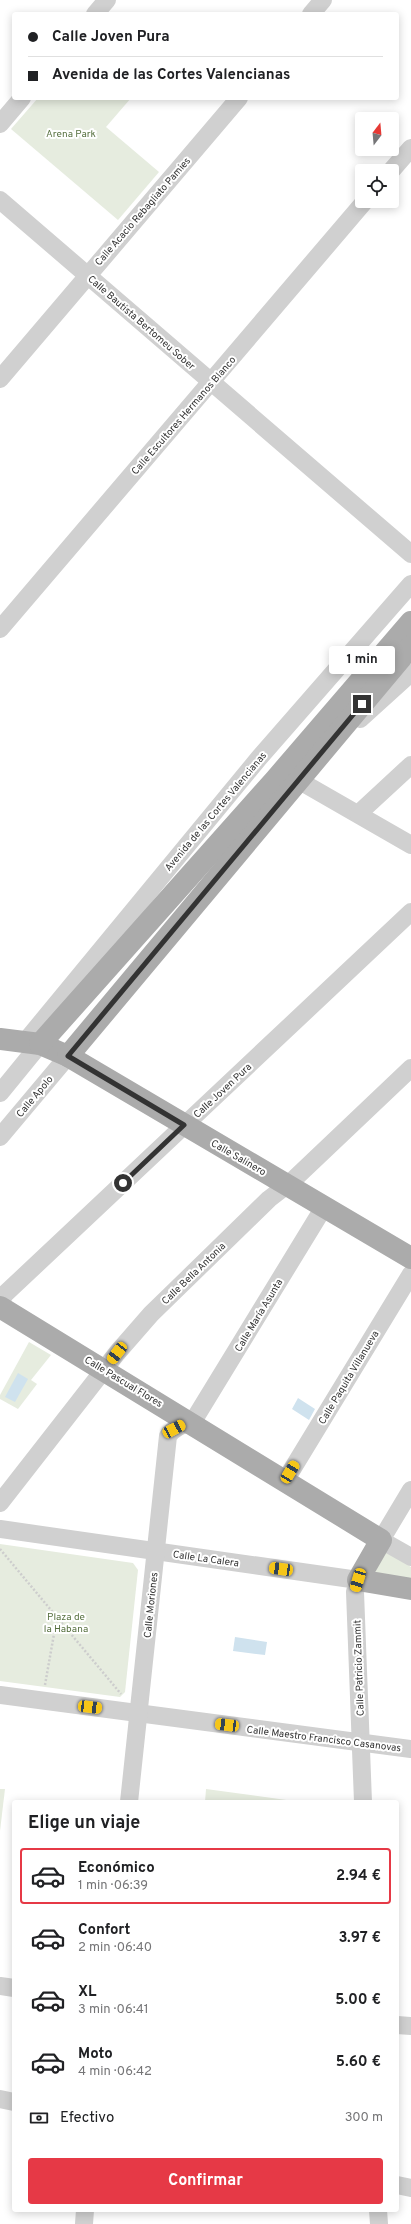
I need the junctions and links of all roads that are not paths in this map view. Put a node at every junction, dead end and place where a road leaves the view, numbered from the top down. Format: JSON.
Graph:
{"nodes":[{"id":1,"x":107,"y":0,"type":"edge"},
{"id":2,"x":323,"y":0,"type":"edge"},
{"id":3,"x":96,"y":12,"type":"edge"},
{"id":4,"x":313,"y":12,"type":"edge"},
{"id":5,"x":20,"y":100,"type":"edge"},
{"id":6,"x":237,"y":100,"type":"edge"},
{"id":7,"x":0,"y":124,"type":"edge"},
{"id":8,"x":411,"y":148,"type":"edge"},
{"id":9,"x":397,"y":164,"type":"edge"},
{"id":10,"x":0,"y":200,"type":"edge"},
{"id":11,"x":359,"y":208,"type":"edge"},
{"id":12,"x":87,"y":275,"type":"junction"},
{"id":13,"x":0,"y":379,"type":"edge"},
{"id":14,"x":211,"y":382,"type":"junction"},
{"id":15,"x":411,"y":554,"type":"edge"},
{"id":16,"x":411,"y":584,"type":"edge"},
{"id":17,"x":411,"y":622,"type":"edge"},
{"id":18,"x":0,"y":629,"type":"edge"},
{"id":19,"x":411,"y":646,"type":"edge"},
{"id":20,"x":411,"y":673,"type":"edge"},
{"id":21,"x":313,"y":762,"type":"junction"},
{"id":22,"x":411,"y":766,"type":"edge"},
{"id":23,"x":298,"y":780,"type":"junction"},
{"id":24,"x":358,"y":814,"type":"junction"},
{"id":25,"x":411,"y":845,"type":"edge"},
{"id":26,"x":411,"y":912,"type":"edge"},
{"id":27,"x":0,"y":1039,"type":"edge"},
{"id":28,"x":32,"y":1043,"type":"junction"},
{"id":29,"x":68,"y":1056,"type":"junction"},
{"id":30,"x":411,"y":1068,"type":"edge"},
{"id":31,"x":0,"y":1093,"type":"edge"},
{"id":32,"x":184,"y":1125,"type":"junction"},
{"id":33,"x":0,"y":1137,"type":"edge"},
{"id":34,"x":287,"y":1185,"type":"junction"},
{"id":35,"x":324,"y":1207,"type":"junction"},
{"id":36,"x":411,"y":1258,"type":"edge"},
{"id":37,"x":411,"y":1274,"type":"edge"},
{"id":38,"x":0,"y":1303,"type":"edge"},
{"id":39,"x":0,"y":1307,"type":"edge"},
{"id":40,"x":105,"y":1369,"type":"junction"},
{"id":41,"x":192,"y":1423,"type":"junction"},
{"id":42,"x":285,"y":1481,"type":"junction"},
{"id":43,"x":411,"y":1490,"type":"edge"},
{"id":44,"x":0,"y":1503,"type":"edge"},
{"id":45,"x":0,"y":1529,"type":"edge"},
{"id":46,"x":381,"y":1540,"type":"junction"},
{"id":47,"x":156,"y":1551,"type":"junction"},
{"id":48,"x":411,"y":1557,"type":"edge"},
{"id":49,"x":358,"y":1580,"type":"junction"},
{"id":50,"x":411,"y":1589,"type":"edge"},
{"id":51,"x":0,"y":1695,"type":"edge"},
{"id":52,"x":138,"y":1713,"type":"junction"},
{"id":53,"x":361,"y":1742,"type":"junction"},
{"id":54,"x":411,"y":1749,"type":"edge"},
{"id":55,"x":129,"y":1800,"type":"edge"},
{"id":56,"x":363,"y":1800,"type":"edge"},
{"id":57,"x":0,"y":1986,"type":"edge"},
{"id":58,"x":12,"y":1988,"type":"edge"},
{"id":59,"x":399,"y":2025,"type":"edge"},
{"id":60,"x":411,"y":2026,"type":"edge"},
{"id":61,"x":0,"y":2100,"type":"edge"},
{"id":62,"x":12,"y":2102,"type":"edge"},
{"id":63,"x":399,"y":2185,"type":"edge"},
{"id":64,"x":411,"y":2188,"type":"edge"},
{"id":65,"x":85,"y":2212,"type":"edge"},
{"id":66,"x":378,"y":2212,"type":"edge"},
{"id":67,"x":84,"y":2224,"type":"edge"},
{"id":68,"x":378,"y":2224,"type":"edge"}],
"edges":[{"from":1,"to":3,"type":"street"},
{"from":2,"to":4,"type":"street"},
{"from":5,"to":7,"type":"street"},
{"from":6,"to":12,"type":"street","name":"Calle Acacio Rebagliato Pamies"},
{"from":8,"to":9,"type":"street"},
{"from":10,"to":12,"type":"street","name":"Calle Bautista Bertomeu Sober"},
{"from":11,"to":14,"type":"street","name":"Calle Escultores Hermanos Blanco"},
{"from":12,"to":13,"type":"street","name":"Calle Acacio Rebagliato Pamies"},
{"from":12,"to":14,"type":"street","name":"Calle Bautista Bertomeu Sober"},
{"from":14,"to":15,"type":"street","name":"Calle Bautista Bertomeu Sober"},
{"from":14,"to":18,"type":"street","name":"Calle Escultores Hermanos Blanco"},
{"from":16,"to":28,"type":"street","name":"Avenida de las Cortes Valencianas"},
{"from":17,"to":28,"type":"main road"},
{"from":19,"to":21,"type":"main road"},
{"from":20,"to":21,"type":"street"},
{"from":21,"to":23,"type":"main road"},
{"from":22,"to":24,"type":"street"},
{"from":23,"to":24,"type":"street"},
{"from":23,"to":29,"type":"main road"},
{"from":24,"to":25,"type":"street"},
{"from":26,"to":32,"type":"street","name":"Calle Joven Pura"},
{"from":27,"to":28,"type":"main road","name":"Calle Salinero"},
{"from":28,"to":29,"type":"main road","name":"Calle Salinero"},
{"from":28,"to":31,"type":"street"},
{"from":29,"to":32,"type":"main road","name":"Calle Salinero"},
{"from":29,"to":33,"type":"street","name":"Calle Apolo"},
{"from":30,"to":34,"type":"street","name":"Calle Bella Antonia"},
{"from":32,"to":34,"type":"main road","name":"Calle Salinero"},
{"from":32,"to":38,"type":"street","name":"Calle Joven Pura"},
{"from":34,"to":35,"type":"main road","name":"Calle Salinero"},
{"from":34,"to":40,"type":"street","name":"Calle Bella Antonia"},
{"from":35,"to":36,"type":"main road","name":"Calle Salinero"},
{"from":35,"to":41,"type":"street","name":"Calle María Asunta"},
{"from":37,"to":42,"type":"street","name":"Calle Paquita Villanueva"},
{"from":39,"to":40,"type":"main road","name":"Calle Pascual Flores"},
{"from":40,"to":41,"type":"main road","name":"Calle Pascual Flores"},
{"from":40,"to":44,"type":"street","name":"Calle Bella Antonia"},
{"from":41,"to":42,"type":"main road","name":"Calle Pascual Flores"},
{"from":41,"to":47,"type":"street","name":"Calle Moriones"},
{"from":42,"to":46,"type":"main road","name":"Calle Pascual Flores"},
{"from":43,"to":46,"type":"street"},
{"from":45,"to":47,"type":"street","name":"Calle La Calera"},
{"from":46,"to":48,"type":"street","name":"Calle Pascual Flores"},
{"from":46,"to":49,"type":"main road","name":"Calle Patricio Zammit"},
{"from":47,"to":49,"type":"street","name":"Calle La Calera"},
{"from":47,"to":52,"type":"street","name":"Calle Moriones"},
{"from":49,"to":50,"type":"main road","name":"Calle La Calera"},
{"from":49,"to":53,"type":"street","name":"Calle Patricio Zammit"},
{"from":51,"to":52,"type":"street","name":"Calle Maestro Francisco Casanovas"},
{"from":52,"to":53,"type":"street","name":"Calle Maestro Francisco Casanovas"},
{"from":52,"to":55,"type":"street","name":"Calle Moriones"},
{"from":53,"to":54,"type":"street","name":"Calle Maestro Francisco Casanovas"},
{"from":53,"to":56,"type":"street","name":"Calle Patricio Zammit"},
{"from":57,"to":58,"type":"street"},
{"from":59,"to":60,"type":"street"},
{"from":61,"to":62,"type":"street"},
{"from":63,"to":64,"type":"street"},
{"from":65,"to":67,"type":"street"},
{"from":66,"to":68,"type":"street"}]}
